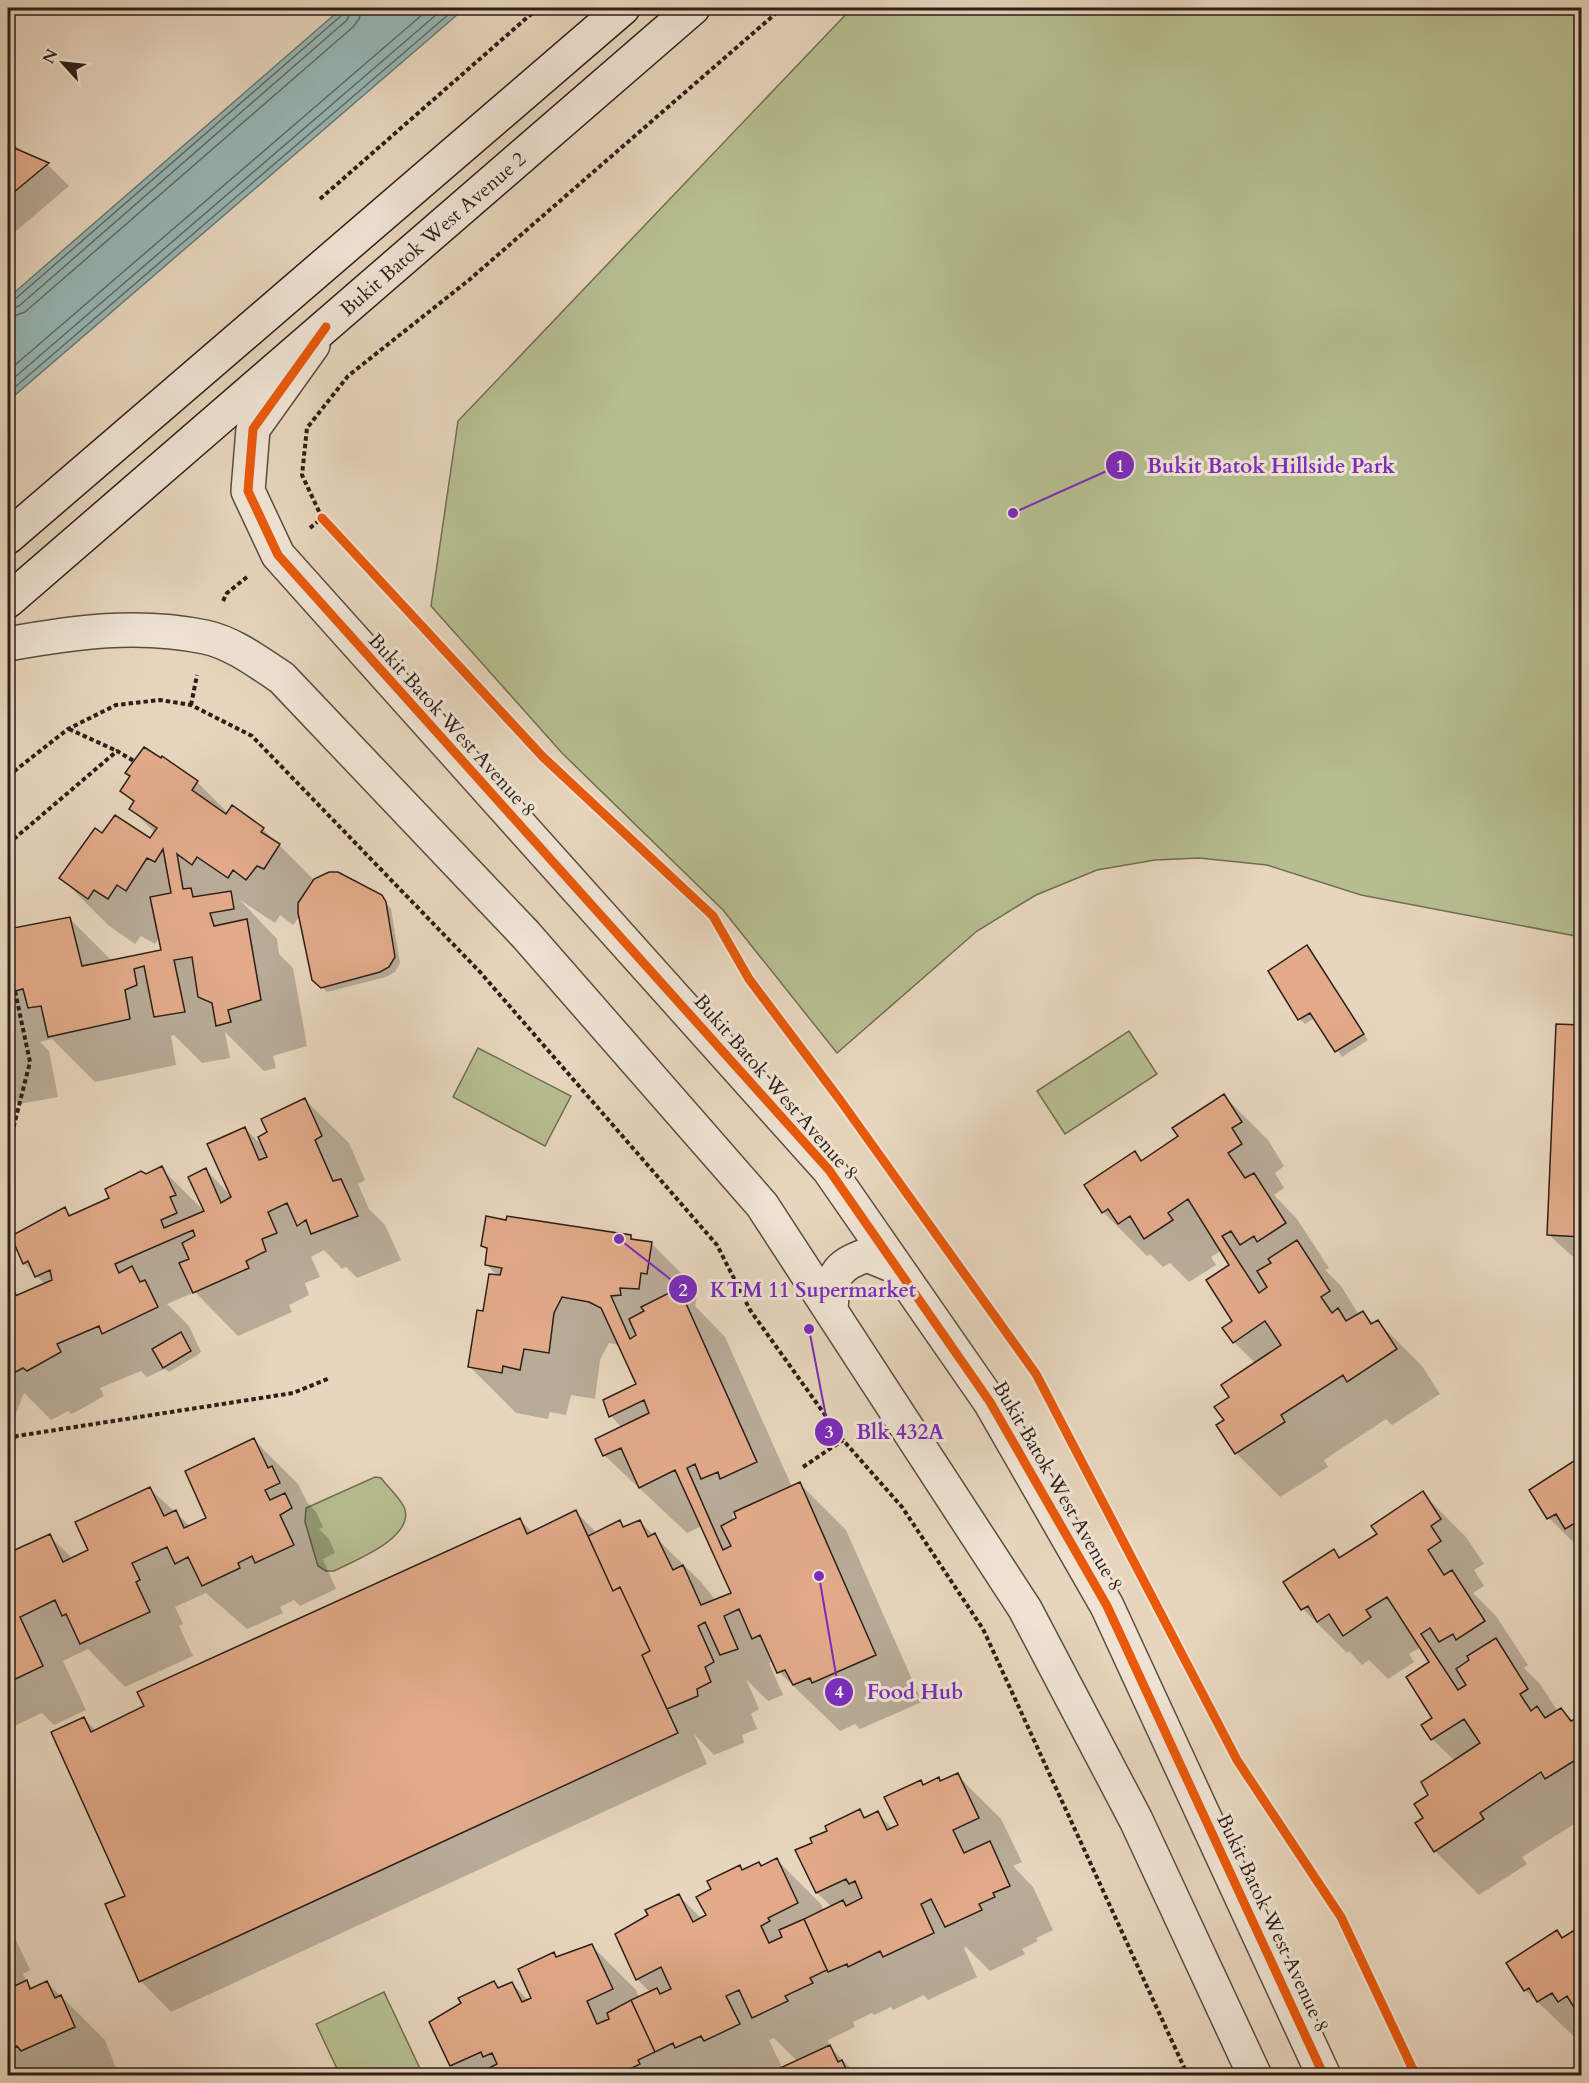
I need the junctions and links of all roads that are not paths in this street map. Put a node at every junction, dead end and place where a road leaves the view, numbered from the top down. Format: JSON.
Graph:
{"nodes":[{"id":1,"x":623,"y":8,"type":"edge"},
{"id":2,"x":693,"y":8,"type":"edge"},
{"id":3,"x":326,"y":327,"type":"junction"},
{"id":4,"x":8,"y":537,"type":"edge"},
{"id":5,"x":8,"y":601,"type":"edge"},
{"id":6,"x":8,"y":644,"type":"edge"},
{"id":7,"x":894,"y":1266,"type":"junction"},
{"id":8,"x":831,"y":1310,"type":"junction"},
{"id":9,"x":1255,"y":2076,"type":"edge"},
{"id":10,"x":1324,"y":2076,"type":"edge"}],
"edges":[{"from":1,"to":4,"type":"street"},
{"from":2,"to":3,"type":"street","name":"Bukit Batok West Avenue 2"},
{"from":3,"to":5,"type":"street","name":"Bukit Batok West Avenue 2"},
{"from":3,"to":7,"type":"street","name":"Bukit Batok West Avenue 8"},
{"from":6,"to":8,"type":"street"},
{"from":7,"to":8,"type":"street"},
{"from":7,"to":10,"type":"street","name":"Bukit Batok West Avenue 8"},
{"from":8,"to":9,"type":"street"}]}
